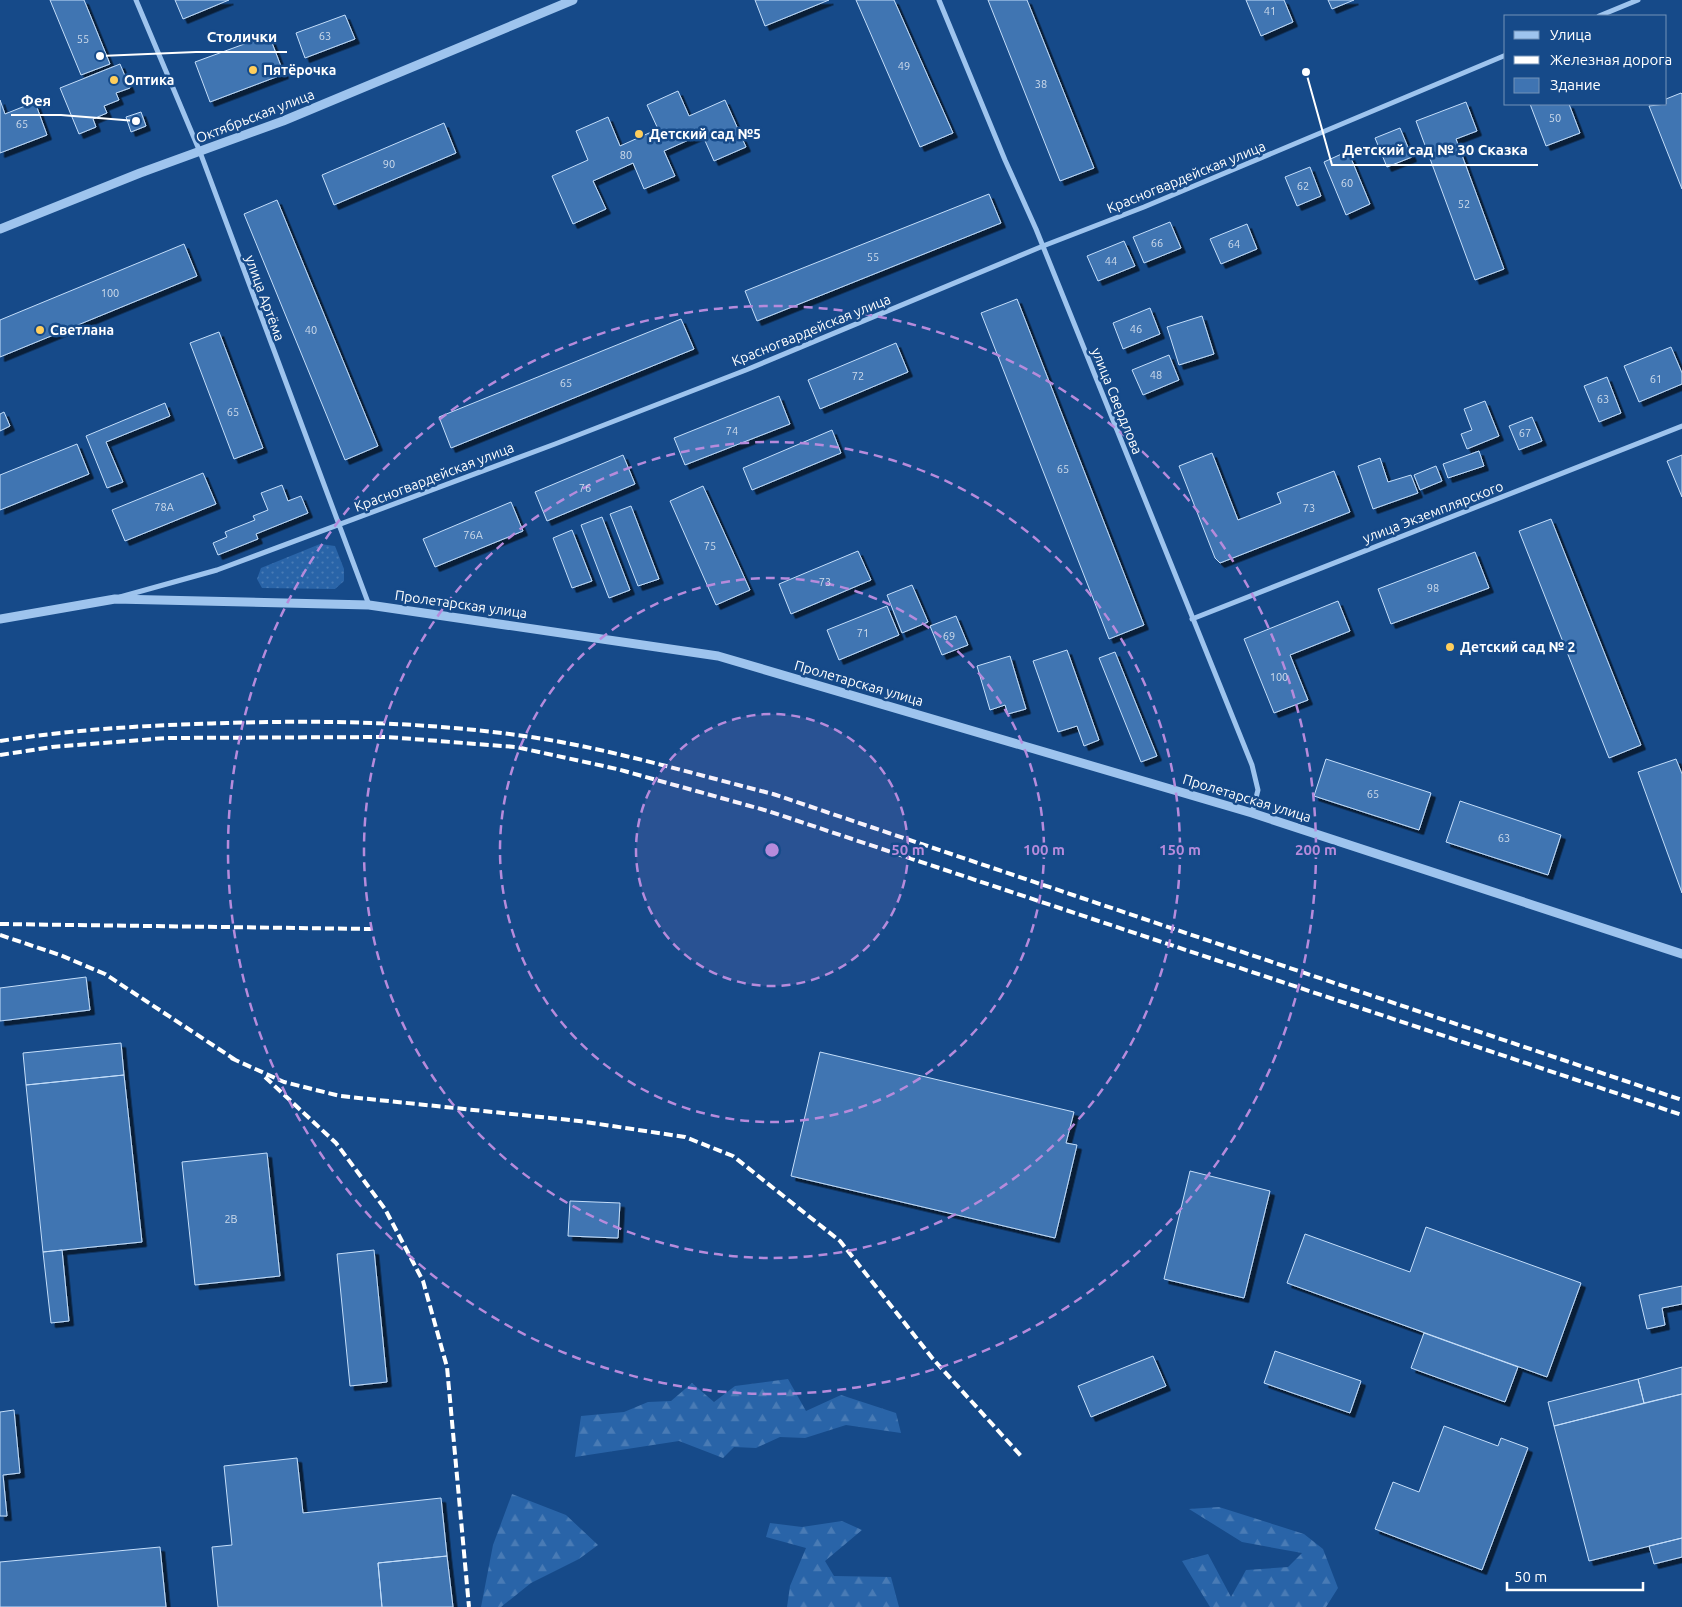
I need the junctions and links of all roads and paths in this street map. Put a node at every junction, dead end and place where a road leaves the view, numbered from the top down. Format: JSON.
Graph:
{"nodes":[{"id":1,"x":136,"y":0,"type":"edge"},
{"id":2,"x":573,"y":0,"type":"edge"},
{"id":3,"x":939,"y":0,"type":"edge"},
{"id":4,"x":1638,"y":0,"type":"edge"},
{"id":5,"x":1601,"y":15,"type":"edge"},
{"id":6,"x":1504,"y":57,"type":"edge"},
{"id":7,"x":200,"y":152,"type":"junction"},
{"id":8,"x":0,"y":229,"type":"edge"},
{"id":9,"x":1043,"y":246,"type":"junction"},
{"id":10,"x":1682,"y":426,"type":"edge"},
{"id":11,"x":338,"y":526,"type":"junction"},
{"id":12,"x":115,"y":599,"type":"junction"},
{"id":13,"x":369,"y":605,"type":"junction"},
{"id":14,"x":0,"y":619,"type":"edge"},
{"id":15,"x":1192,"y":619,"type":"junction"},
{"id":16,"x":1252,"y":813,"type":"junction"},
{"id":17,"x":1682,"y":954,"type":"edge"}],
"edges":[{"from":1,"to":7,"type":"street","name":"улица Артёма"},
{"from":2,"to":7,"type":"street","name":"Октябрьская улица"},
{"from":3,"to":9,"type":"street","name":"улица Свердлова"},
{"from":4,"to":5,"type":"street"},
{"from":6,"to":9,"type":"street","name":"Красногвардейская улица"},
{"from":7,"to":8,"type":"street","name":"Октябрьская улица"},
{"from":7,"to":11,"type":"street","name":"улица Артёма"},
{"from":9,"to":11,"type":"street","name":"Красногвардейская улица"},
{"from":9,"to":15,"type":"street","name":"улица Свердлова"},
{"from":10,"to":15,"type":"street","name":"улица Экземплярского"},
{"from":11,"to":12,"type":"street","name":"Красногвардейская улица"},
{"from":11,"to":13,"type":"street","name":"улица Артёма"},
{"from":12,"to":13,"type":"street","name":"Пролетарская улица"},
{"from":12,"to":14,"type":"street","name":"Пролетарская улица"},
{"from":13,"to":16,"type":"street","name":"Пролетарская улица"},
{"from":15,"to":16,"type":"street","name":"улица Свердлова"},
{"from":16,"to":17,"type":"street","name":"Пролетарская улица"}]}
